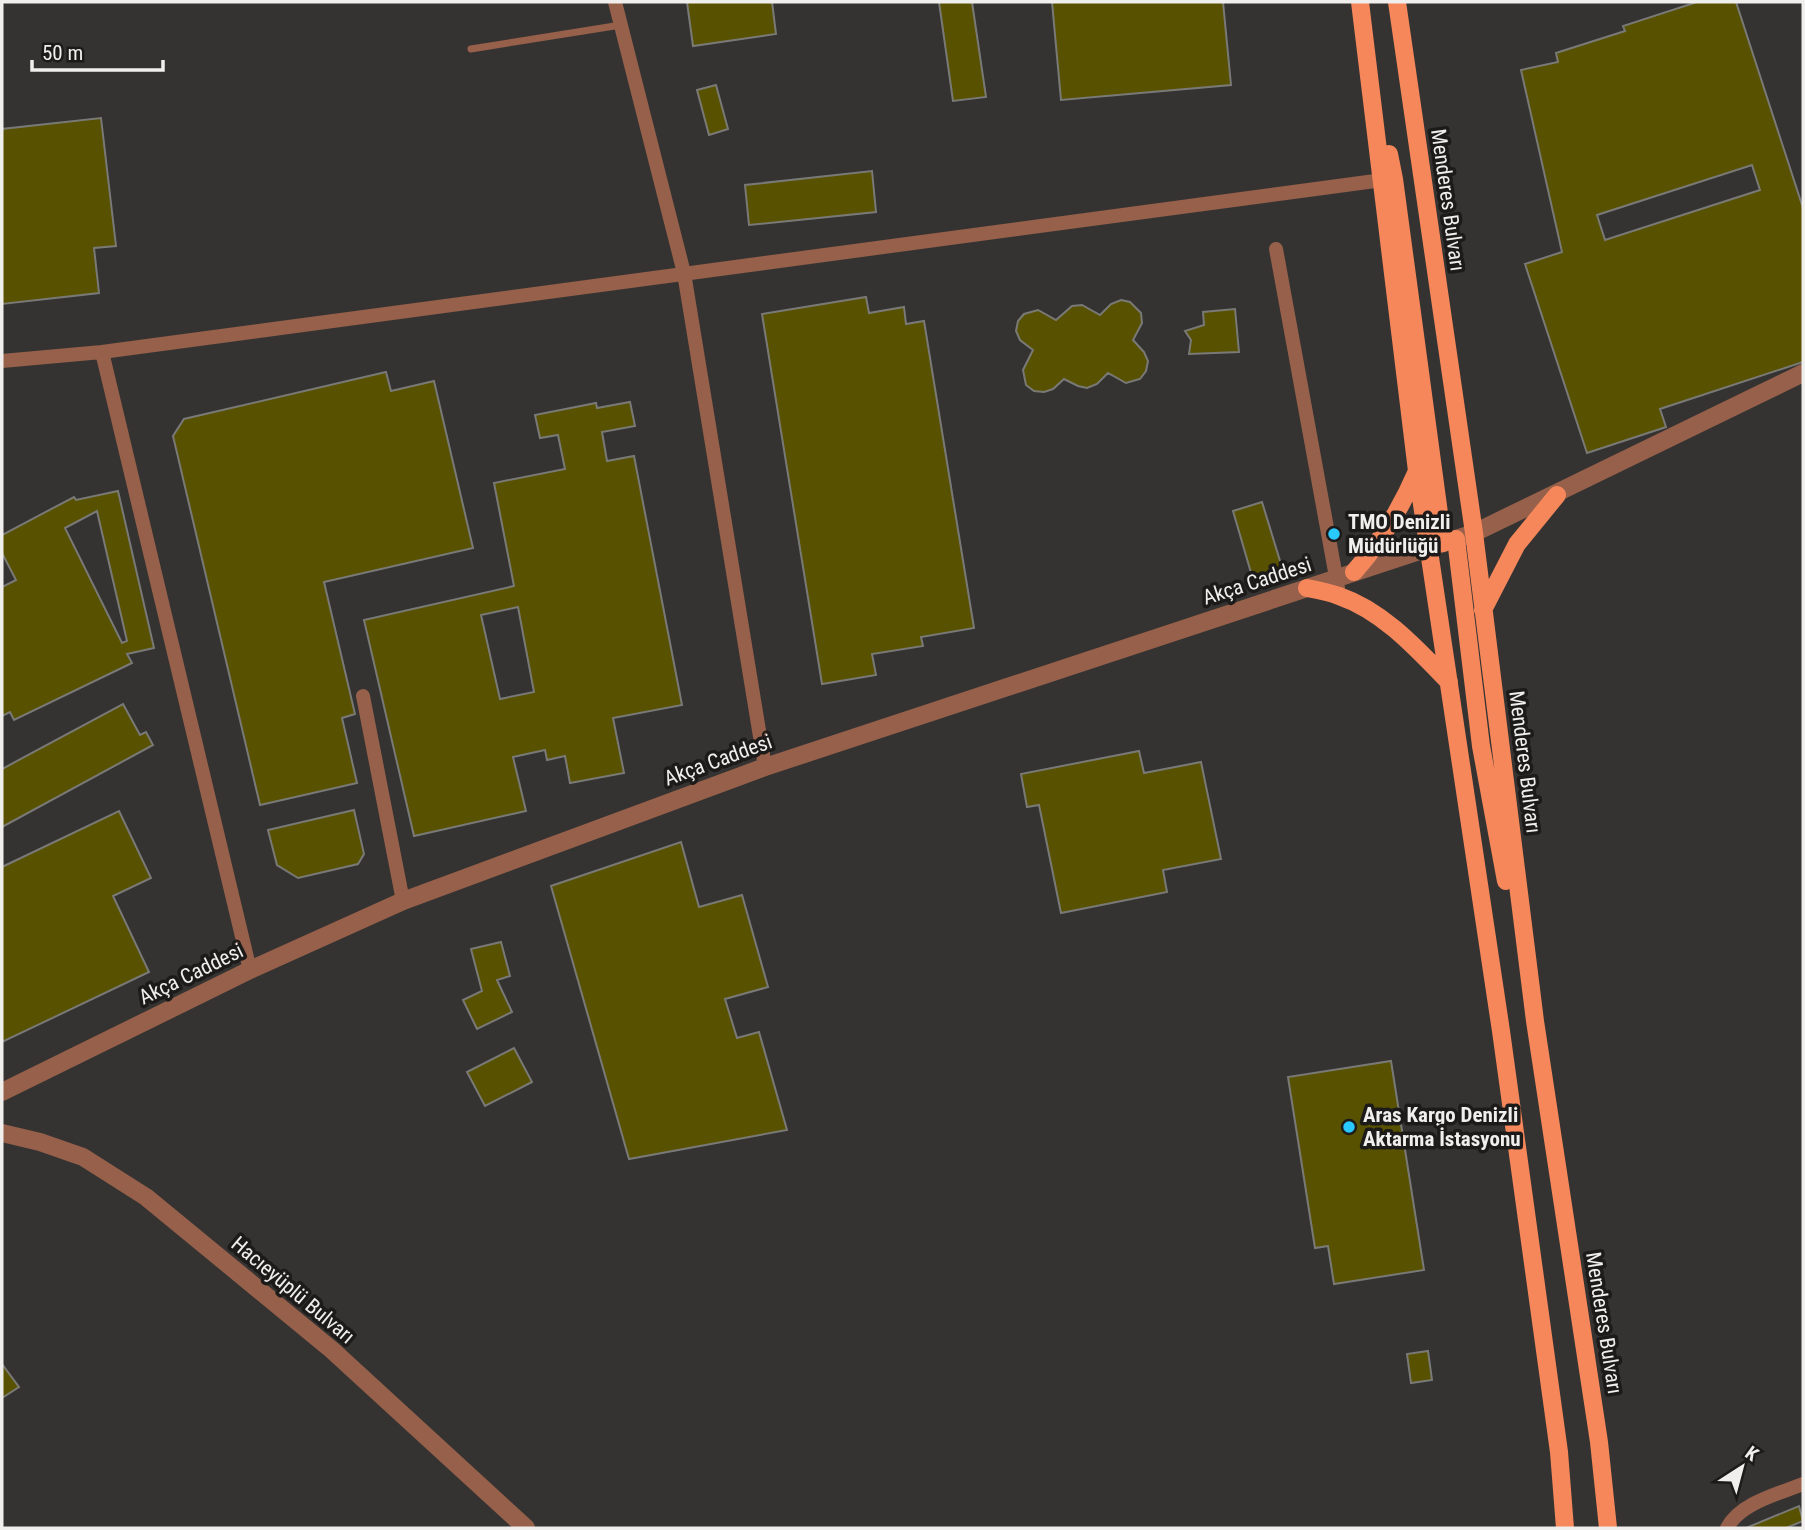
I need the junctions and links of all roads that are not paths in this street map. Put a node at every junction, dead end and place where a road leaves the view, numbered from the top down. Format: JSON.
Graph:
{"nodes":[{"id":1,"x":615,"y":2,"type":"edge"},
{"id":2,"x":1360,"y":2,"type":"edge"},
{"id":3,"x":1397,"y":2,"type":"edge"},
{"id":4,"x":621,"y":25,"type":"junction"},
{"id":5,"x":471,"y":49,"type":"dead end"},
{"id":6,"x":1388,"y":179,"type":"junction"},
{"id":7,"x":1276,"y":249,"type":"dead end"},
{"id":8,"x":684,"y":273,"type":"junction"},
{"id":9,"x":102,"y":352,"type":"junction"},
{"id":10,"x":2,"y":361,"type":"edge"},
{"id":11,"x":1803,"y":373,"type":"edge"},
{"id":12,"x":1417,"y":471,"type":"junction"},
{"id":13,"x":1557,"y":495,"type":"junction"},
{"id":14,"x":1474,"y":533,"type":"junction"},
{"id":15,"x":1442,"y":543,"type":"junction"},
{"id":16,"x":1354,"y":572,"type":"junction"},
{"id":17,"x":1336,"y":579,"type":"junction"},
{"id":18,"x":1307,"y":588,"type":"junction"},
{"id":19,"x":1340,"y":596,"type":"junction"},
{"id":20,"x":1483,"y":610,"type":"junction"},
{"id":21,"x":1449,"y":682,"type":"junction"},
{"id":22,"x":363,"y":696,"type":"dead end"},
{"id":23,"x":765,"y":767,"type":"junction"},
{"id":24,"x":403,"y":901,"type":"junction"},
{"id":25,"x":250,"y":970,"type":"junction"},
{"id":26,"x":1535,"y":1021,"type":"junction"},
{"id":27,"x":2,"y":1092,"type":"edge"},
{"id":28,"x":2,"y":1133,"type":"edge"},
{"id":29,"x":1803,"y":1484,"type":"edge"},
{"id":30,"x":526,"y":1528,"type":"edge"},
{"id":31,"x":1565,"y":1528,"type":"edge"},
{"id":32,"x":1608,"y":1528,"type":"edge"},
{"id":33,"x":1727,"y":1528,"type":"edge"}],
"edges":[{"from":1,"to":4,"type":"street"},
{"from":2,"to":6,"type":"main road"},
{"from":3,"to":14,"type":"main road","name":"Menderes Bulvarı"},
{"from":4,"to":5,"type":"lane"},
{"from":4,"to":8,"type":"street"},
{"from":6,"to":8,"type":"street"},
{"from":6,"to":12,"type":"main road"},
{"from":6,"to":15,"type":"main road"},
{"from":7,"to":17,"type":"street"},
{"from":8,"to":9,"type":"street"},
{"from":8,"to":23,"type":"street"},
{"from":9,"to":10,"type":"street"},
{"from":9,"to":25,"type":"street"},
{"from":11,"to":13,"type":"street","name":"Akça Caddesi"},
{"from":12,"to":15,"type":"main road"},
{"from":12,"to":16,"type":"main road"},
{"from":13,"to":14,"type":"street","name":"Akça Caddesi"},
{"from":13,"to":20,"type":"main road"},
{"from":14,"to":15,"type":"street","name":"Akça Caddesi"},
{"from":14,"to":20,"type":"main road","name":"Menderes Bulvarı"},
{"from":15,"to":16,"type":"street","name":"Akça Caddesi"},
{"from":15,"to":21,"type":"main road"},
{"from":15,"to":26,"type":"main road"},
{"from":16,"to":17,"type":"street","name":"Akça Caddesi"},
{"from":17,"to":18,"type":"street","name":"Akça Caddesi"},
{"from":17,"to":19,"type":"street"},
{"from":18,"to":19,"type":"main road"},
{"from":18,"to":23,"type":"street","name":"Akça Caddesi"},
{"from":19,"to":21,"type":"main road"},
{"from":20,"to":26,"type":"main road","name":"Menderes Bulvarı"},
{"from":21,"to":31,"type":"main road"},
{"from":22,"to":24,"type":"street"},
{"from":23,"to":24,"type":"street","name":"Akça Caddesi"},
{"from":24,"to":25,"type":"street","name":"Akça Caddesi"},
{"from":25,"to":27,"type":"street","name":"Akça Caddesi"},
{"from":26,"to":32,"type":"main road","name":"Menderes Bulvarı"},
{"from":28,"to":30,"type":"street","name":"Hacıeyüplü Bulvarı"},
{"from":29,"to":33,"type":"street"}]}
